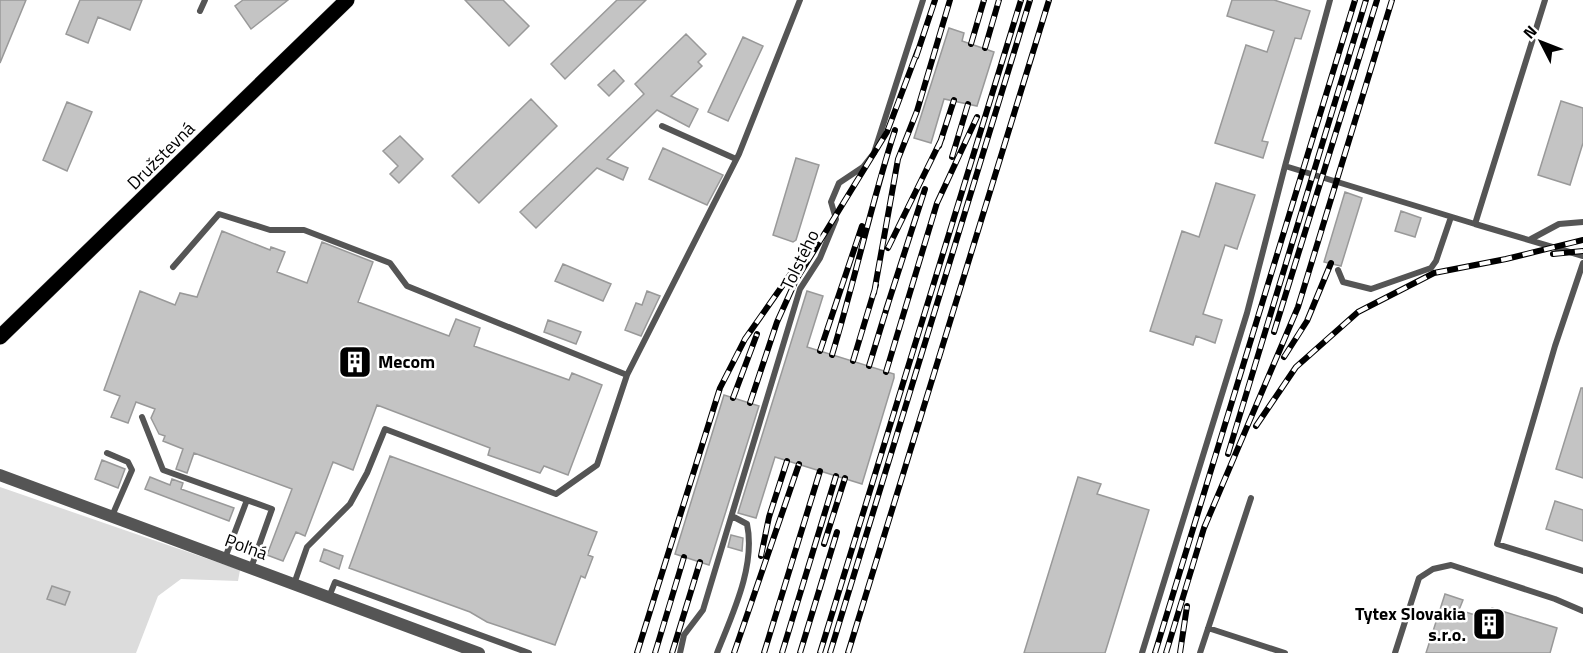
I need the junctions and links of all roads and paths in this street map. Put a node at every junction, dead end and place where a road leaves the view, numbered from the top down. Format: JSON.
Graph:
{"nodes":[{"id":1,"x":205,"y":0,"type":"edge"},
{"id":2,"x":347,"y":0,"type":"edge"},
{"id":3,"x":800,"y":0,"type":"edge"},
{"id":4,"x":923,"y":0,"type":"edge"},
{"id":5,"x":1330,"y":0,"type":"edge"},
{"id":6,"x":1545,"y":0,"type":"edge"},
{"id":7,"x":200,"y":11,"type":"dead end"},
{"id":8,"x":663,"y":126,"type":"dead end"},
{"id":9,"x":736,"y":159,"type":"junction"},
{"id":10,"x":1285,"y":165,"type":"junction"},
{"id":11,"x":1451,"y":217,"type":"junction"},
{"id":12,"x":1583,"y":222,"type":"edge"},
{"id":13,"x":1475,"y":224,"type":"junction"},
{"id":14,"x":1531,"y":239,"type":"junction"},
{"id":15,"x":1583,"y":255,"type":"edge"},
{"id":16,"x":1583,"y":262,"type":"edge"},
{"id":17,"x":172,"y":267,"type":"dead end"},
{"id":18,"x":1338,"y":270,"type":"dead end"},
{"id":19,"x":0,"y":337,"type":"edge"},
{"id":20,"x":627,"y":375,"type":"junction"},
{"id":21,"x":142,"y":417,"type":"dead end"},
{"id":22,"x":107,"y":453,"type":"dead end"},
{"id":23,"x":0,"y":475,"type":"edge"},
{"id":24,"x":1251,"y":498,"type":"dead end"},
{"id":25,"x":247,"y":500,"type":"junction"},
{"id":26,"x":732,"y":516,"type":"junction"},
{"id":27,"x":112,"y":517,"type":"junction"},
{"id":28,"x":225,"y":559,"type":"junction"},
{"id":29,"x":251,"y":568,"type":"junction"},
{"id":30,"x":1583,"y":571,"type":"edge"},
{"id":31,"x":294,"y":584,"type":"junction"},
{"id":32,"x":329,"y":598,"type":"junction"},
{"id":33,"x":1583,"y":611,"type":"edge"},
{"id":34,"x":1208,"y":628,"type":"junction"},
{"id":35,"x":479,"y":653,"type":"edge"},
{"id":36,"x":529,"y":653,"type":"edge"},
{"id":37,"x":680,"y":653,"type":"edge"},
{"id":38,"x":717,"y":653,"type":"edge"},
{"id":39,"x":1142,"y":653,"type":"edge"},
{"id":40,"x":1200,"y":653,"type":"edge"},
{"id":41,"x":1285,"y":653,"type":"edge"},
{"id":42,"x":1395,"y":653,"type":"edge"}],
"edges":[{"from":1,"to":7,"type":"lane"},
{"from":2,"to":19,"type":"main road","name":"Družstevná"},
{"from":3,"to":9,"type":"lane"},
{"from":4,"to":26,"type":"lane","name":"Tolstého"},
{"from":5,"to":10,"type":"lane"},
{"from":6,"to":13,"type":"lane"},
{"from":8,"to":9,"type":"lane"},
{"from":9,"to":20,"type":"lane"},
{"from":10,"to":11,"type":"lane"},
{"from":10,"to":39,"type":"lane"},
{"from":11,"to":13,"type":"lane"},
{"from":11,"to":18,"type":"lane"},
{"from":12,"to":14,"type":"lane"},
{"from":13,"to":14,"type":"lane"},
{"from":14,"to":15,"type":"lane"},
{"from":16,"to":30,"type":"lane"},
{"from":17,"to":20,"type":"lane"},
{"from":20,"to":31,"type":"lane"},
{"from":21,"to":25,"type":"lane"},
{"from":22,"to":27,"type":"lane"},
{"from":23,"to":27,"type":"street","name":"Poľná"},
{"from":24,"to":34,"type":"lane"},
{"from":25,"to":28,"type":"lane"},
{"from":25,"to":29,"type":"lane"},
{"from":26,"to":37,"type":"lane","name":"Tolstého"},
{"from":26,"to":38,"type":"lane"},
{"from":27,"to":28,"type":"street","name":"Poľná"},
{"from":28,"to":29,"type":"street","name":"Poľná"},
{"from":29,"to":31,"type":"street","name":"Poľná"},
{"from":31,"to":32,"type":"street","name":"Poľná"},
{"from":32,"to":35,"type":"street","name":"Poľná"},
{"from":32,"to":36,"type":"lane"},
{"from":33,"to":42,"type":"lane"},
{"from":34,"to":40,"type":"lane"},
{"from":34,"to":41,"type":"lane"}]}
